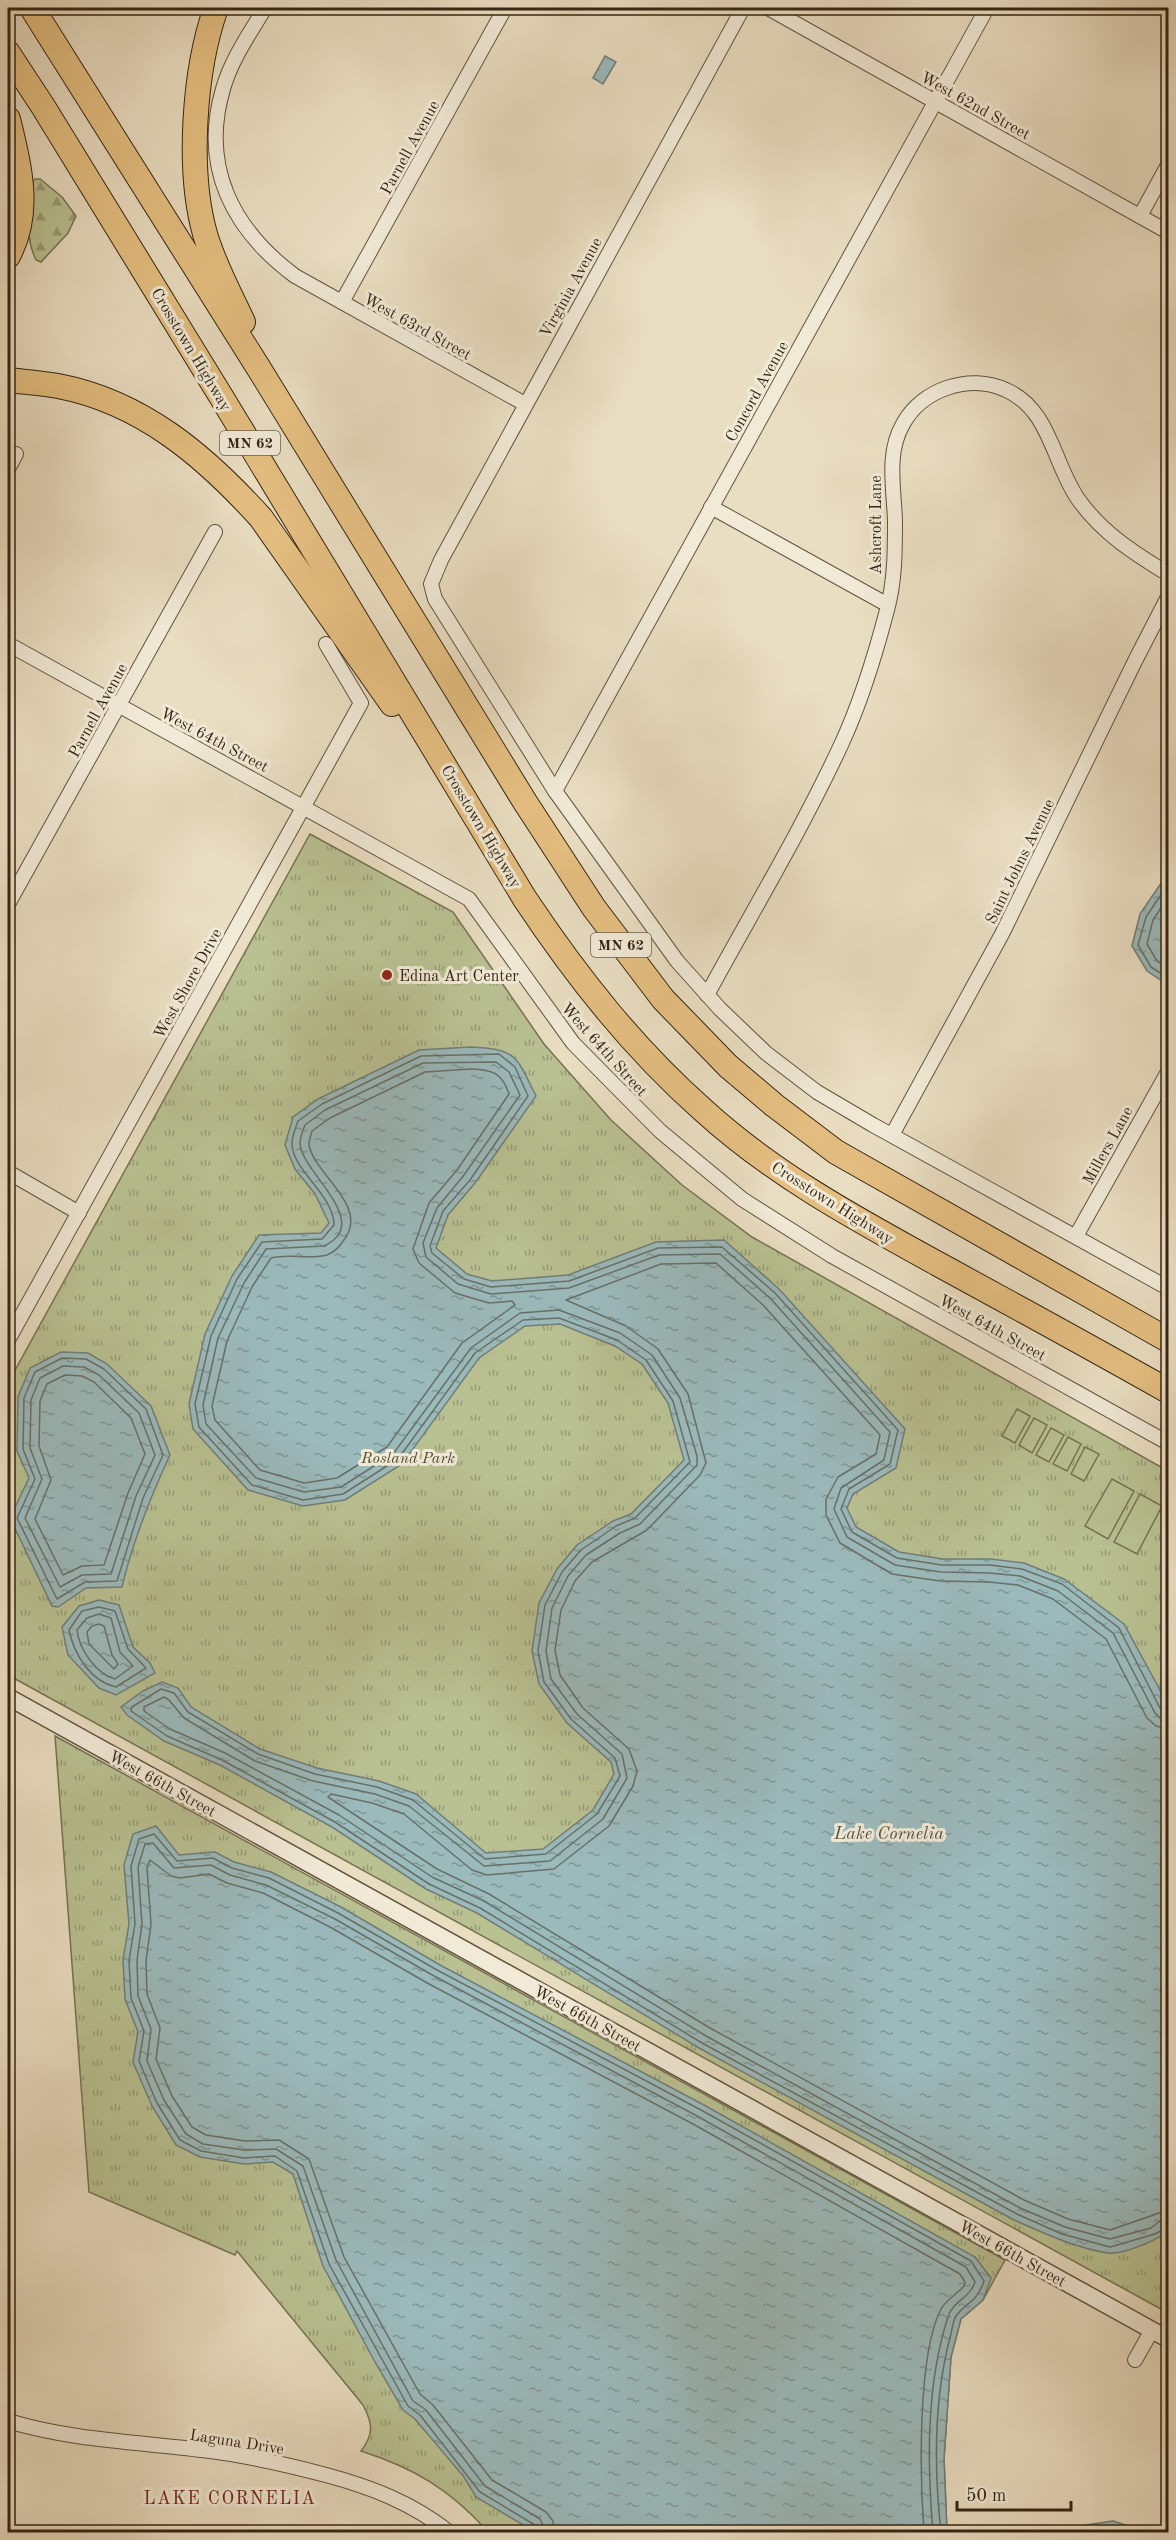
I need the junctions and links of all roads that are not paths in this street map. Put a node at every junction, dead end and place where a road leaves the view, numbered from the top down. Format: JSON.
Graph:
{"nodes":[{"id":1,"x":32,"y":8,"type":"edge"},
{"id":2,"x":216,"y":8,"type":"edge"},
{"id":3,"x":265,"y":8,"type":"edge"},
{"id":4,"x":505,"y":8,"type":"edge"},
{"id":5,"x":743,"y":8,"type":"edge"},
{"id":6,"x":768,"y":8,"type":"edge"},
{"id":7,"x":987,"y":8,"type":"edge"},
{"id":8,"x":8,"y":53,"type":"edge"},
{"id":9,"x":935,"y":101,"type":"junction"},
{"id":10,"x":8,"y":119,"type":"edge"},
{"id":11,"x":1168,"y":165,"type":"edge"},
{"id":12,"x":1140,"y":216,"type":"junction"},
{"id":13,"x":1168,"y":232,"type":"edge"},
{"id":14,"x":8,"y":256,"type":"edge"},
{"id":15,"x":342,"y":302,"type":"junction"},
{"id":16,"x":258,"y":367,"type":"junction"},
{"id":17,"x":8,"y":380,"type":"edge"},
{"id":18,"x":525,"y":404,"type":"junction"},
{"id":19,"x":16,"y":454,"type":"dead end"},
{"id":20,"x":8,"y":469,"type":"edge"},
{"id":21,"x":711,"y":507,"type":"junction"},
{"id":22,"x":215,"y":532,"type":"dead end"},
{"id":23,"x":1168,"y":574,"type":"edge"},
{"id":24,"x":1168,"y":597,"type":"edge"},
{"id":25,"x":888,"y":605,"type":"junction"},
{"id":26,"x":8,"y":644,"type":"edge"},
{"id":27,"x":326,"y":644,"type":"dead end"},
{"id":28,"x":118,"y":705,"type":"junction"},
{"id":29,"x":555,"y":791,"type":"junction"},
{"id":30,"x":303,"y":805,"type":"junction"},
{"id":31,"x":488,"y":836,"type":"junction"},
{"id":32,"x":8,"y":904,"type":"edge"},
{"id":33,"x":707,"y":994,"type":"junction"},
{"id":34,"x":1168,"y":1072,"type":"edge"},
{"id":35,"x":892,"y":1135,"type":"junction"},
{"id":36,"x":8,"y":1172,"type":"edge"},
{"id":37,"x":80,"y":1213,"type":"junction"},
{"id":38,"x":1076,"y":1236,"type":"junction"},
{"id":39,"x":1168,"y":1288,"type":"edge"},
{"id":40,"x":8,"y":1340,"type":"edge"},
{"id":41,"x":1168,"y":1340,"type":"edge"},
{"id":42,"x":1168,"y":1391,"type":"edge"},
{"id":43,"x":1168,"y":1443,"type":"edge"},
{"id":44,"x":8,"y":1697,"type":"edge"},
{"id":45,"x":1152,"y":2330,"type":"junction"},
{"id":46,"x":1168,"y":2339,"type":"edge"},
{"id":47,"x":1135,"y":2360,"type":"dead end"},
{"id":48,"x":8,"y":2421,"type":"edge"},
{"id":49,"x":449,"y":2532,"type":"edge"}],
"edges":[{"from":1,"to":16,"type":"highway","number":"MN 62"},
{"from":2,"to":16,"type":"highway"},
{"from":3,"to":15,"type":"street","name":"West 63rd Street"},
{"from":4,"to":15,"type":"street","name":"Parnell Avenue"},
{"from":5,"to":18,"type":"street","name":"Virginia Avenue"},
{"from":6,"to":9,"type":"street","name":"West 62nd Street"},
{"from":7,"to":9,"type":"street","name":"Concord Avenue"},
{"from":8,"to":31,"type":"highway","name":"Crosstown Highway","number":"MN 62"},
{"from":9,"to":12,"type":"street","name":"West 62nd Street"},
{"from":9,"to":21,"type":"street","name":"Concord Avenue"},
{"from":10,"to":14,"type":"highway"},
{"from":11,"to":12,"type":"street"},
{"from":12,"to":13,"type":"street","name":"West 62nd Street"},
{"from":15,"to":18,"type":"street","name":"West 63rd Street"},
{"from":16,"to":41,"type":"highway","number":"MN 62"},
{"from":17,"to":31,"type":"highway"},
{"from":18,"to":29,"type":"street","name":"Virginia Avenue"},
{"from":19,"to":20,"type":"street"},
{"from":21,"to":25,"type":"street"},
{"from":21,"to":29,"type":"street","name":"Concord Avenue"},
{"from":22,"to":28,"type":"street","name":"Parnell Avenue"},
{"from":23,"to":25,"type":"street","name":"Ashcroft Lane"},
{"from":24,"to":35,"type":"street","name":"Saint Johns Avenue"},
{"from":25,"to":33,"type":"street","name":"Ashcroft Lane"},
{"from":26,"to":28,"type":"street","name":"West 64th Street"},
{"from":27,"to":30,"type":"street","name":"West Shore Drive"},
{"from":28,"to":30,"type":"street","name":"West 64th Street"},
{"from":28,"to":32,"type":"street","name":"Parnell Avenue"},
{"from":29,"to":33,"type":"street"},
{"from":30,"to":37,"type":"street","name":"West Shore Drive"},
{"from":30,"to":43,"type":"street","name":"West 64th Street"},
{"from":31,"to":42,"type":"highway","name":"Crosstown Highway","number":"MN 62"},
{"from":33,"to":35,"type":"street"},
{"from":34,"to":38,"type":"street","name":"Millers Lane"},
{"from":35,"to":38,"type":"street"},
{"from":36,"to":37,"type":"street"},
{"from":37,"to":40,"type":"street","name":"West Shore Drive"},
{"from":38,"to":39,"type":"street"},
{"from":44,"to":45,"type":"street","name":"West 66th Street"},
{"from":45,"to":46,"type":"street","name":"West 66th Street"},
{"from":45,"to":47,"type":"street"},
{"from":48,"to":49,"type":"street","name":"Laguna Drive"}]}
